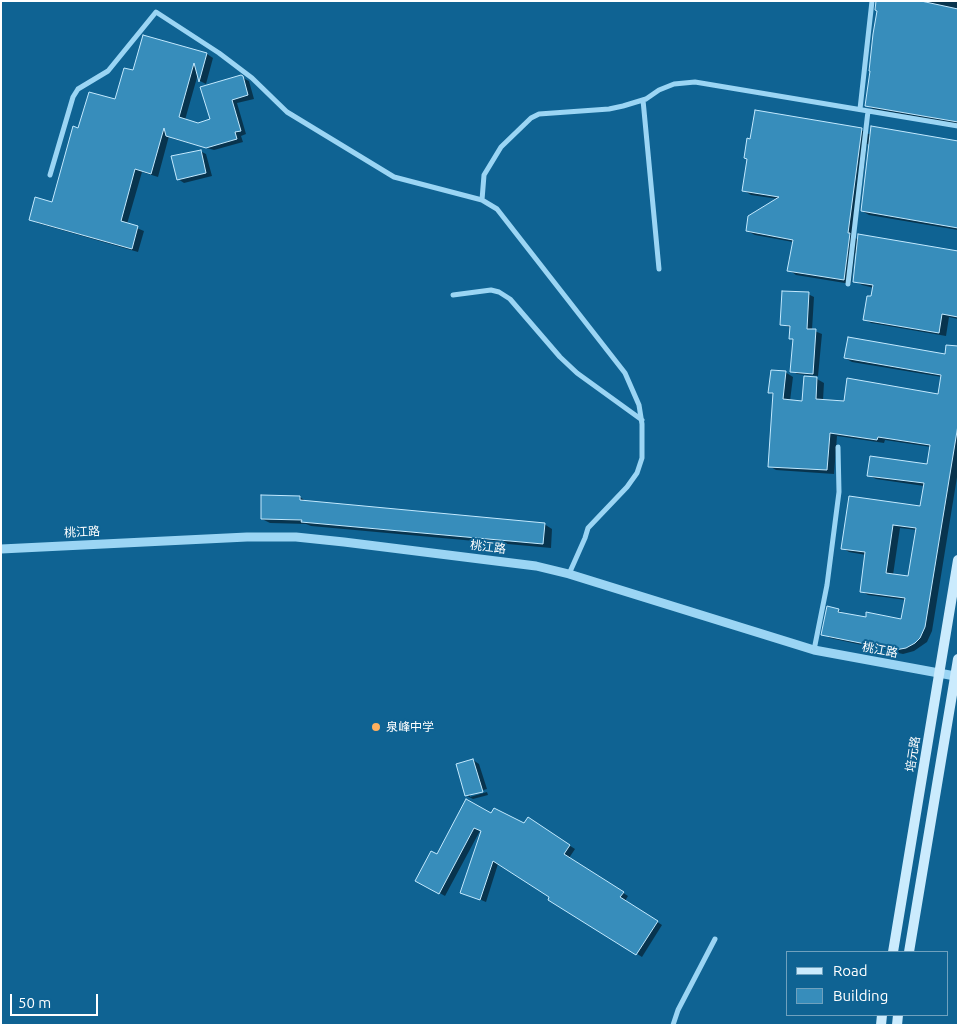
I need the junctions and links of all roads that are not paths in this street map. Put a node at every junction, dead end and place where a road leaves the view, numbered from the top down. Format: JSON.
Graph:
{"nodes":[{"id":1,"x":872,"y":1,"type":"edge"},
{"id":2,"x":644,"y":100,"type":"junction"},
{"id":3,"x":860,"y":110,"type":"junction"},
{"id":4,"x":868,"y":111,"type":"junction"},
{"id":5,"x":958,"y":126,"type":"edge"},
{"id":6,"x":50,"y":175,"type":"dead end"},
{"id":7,"x":482,"y":200,"type":"junction"},
{"id":8,"x":659,"y":269,"type":"dead end"},
{"id":9,"x":848,"y":284,"type":"dead end"},
{"id":10,"x":453,"y":295,"type":"dead end"},
{"id":11,"x":642,"y":420,"type":"junction"},
{"id":12,"x":838,"y":446,"type":"dead end"},
{"id":13,"x":1,"y":549,"type":"edge"},
{"id":14,"x":958,"y":560,"type":"edge"},
{"id":15,"x":569,"y":574,"type":"junction"},
{"id":16,"x":814,"y":650,"type":"junction"},
{"id":17,"x":958,"y":659,"type":"edge"},
{"id":18,"x":939,"y":674,"type":"junction"},
{"id":19,"x":956,"y":676,"type":"edge"},
{"id":20,"x":714,"y":939,"type":"dead end"},
{"id":21,"x":893,"y":951,"type":"edge"},
{"id":22,"x":909,"y":951,"type":"edge"},
{"id":23,"x":673,"y":1025,"type":"edge"}],
"edges":[{"from":1,"to":3,"type":"street"},
{"from":2,"to":3,"type":"street"},
{"from":2,"to":7,"type":"street"},
{"from":2,"to":8,"type":"street"},
{"from":3,"to":4,"type":"street"},
{"from":4,"to":5,"type":"street"},
{"from":4,"to":9,"type":"street"},
{"from":6,"to":7,"type":"street"},
{"from":7,"to":11,"type":"street"},
{"from":10,"to":11,"type":"street"},
{"from":11,"to":15,"type":"street"},
{"from":12,"to":16,"type":"street"},
{"from":13,"to":15,"type":"street","name":"桃江路"},
{"from":14,"to":18,"type":"main road","name":"培元路"},
{"from":15,"to":16,"type":"street","name":"桃江路"},
{"from":16,"to":18,"type":"street","name":"桃江路"},
{"from":17,"to":19,"type":"main road"},
{"from":18,"to":19,"type":"street","name":"桃江路"},
{"from":18,"to":21,"type":"main road","name":"培元路"},
{"from":19,"to":22,"type":"main road"},
{"from":20,"to":23,"type":"street"}]}
